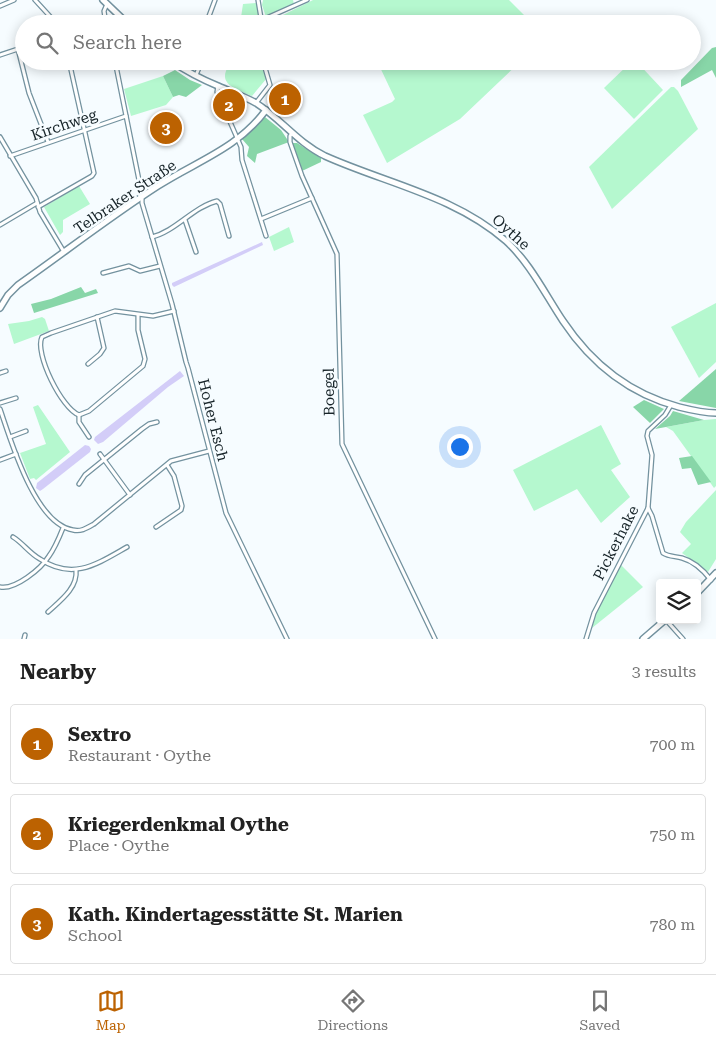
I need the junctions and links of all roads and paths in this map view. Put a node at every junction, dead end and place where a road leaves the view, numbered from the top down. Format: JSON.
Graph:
{"nodes":[{"id":1,"x":14,"y":0,"type":"edge"},
{"id":2,"x":35,"y":0,"type":"edge"},
{"id":3,"x":216,"y":0,"type":"edge"},
{"id":4,"x":258,"y":0,"type":"edge"},
{"id":5,"x":307,"y":0,"type":"edge"},
{"id":6,"x":105,"y":2,"type":"edge"},
{"id":7,"x":0,"y":6,"type":"edge"},
{"id":8,"x":49,"y":15,"type":"edge"},
{"id":9,"x":105,"y":15,"type":"edge"},
{"id":10,"x":119,"y":15,"type":"edge"},
{"id":11,"x":210,"y":15,"type":"edge"},
{"id":12,"x":261,"y":15,"type":"edge"},
{"id":13,"x":276,"y":15,"type":"edge"},
{"id":14,"x":15,"y":50,"type":"edge"},
{"id":15,"x":0,"y":55,"type":"edge"},
{"id":16,"x":23,"y":70,"type":"edge"},
{"id":17,"x":71,"y":70,"type":"edge"},
{"id":18,"x":117,"y":70,"type":"edge"},
{"id":19,"x":185,"y":70,"type":"edge"},
{"id":20,"x":198,"y":70,"type":"edge"},
{"id":21,"x":266,"y":70,"type":"edge"},
{"id":22,"x":195,"y":76,"type":"junction"},
{"id":23,"x":218,"y":86,"type":"junction"},
{"id":24,"x":256,"y":103,"type":"junction"},
{"id":25,"x":266,"y":110,"type":"junction"},
{"id":26,"x":126,"y":116,"type":"junction"},
{"id":27,"x":83,"y":130,"type":"junction"},
{"id":28,"x":292,"y":134,"type":"junction"},
{"id":29,"x":0,"y":137,"type":"edge"},
{"id":30,"x":237,"y":140,"type":"junction"},
{"id":31,"x":48,"y":142,"type":"junction"},
{"id":32,"x":10,"y":156,"type":"junction"},
{"id":33,"x":141,"y":198,"type":"junction"},
{"id":34,"x":312,"y":198,"type":"junction"},
{"id":35,"x":38,"y":205,"type":"junction"},
{"id":36,"x":261,"y":219,"type":"junction"},
{"id":37,"x":185,"y":220,"type":"junction"},
{"id":38,"x":0,"y":225,"type":"edge"},
{"id":39,"x":229,"y":236,"type":"dead end"},
{"id":40,"x":266,"y":236,"type":"dead end"},
{"id":41,"x":152,"y":238,"type":"junction"},
{"id":42,"x":196,"y":252,"type":"dead end"},
{"id":43,"x":64,"y":253,"type":"junction"},
{"id":44,"x":160,"y":266,"type":"junction"},
{"id":45,"x":103,"y":273,"type":"dead end"},
{"id":46,"x":0,"y":308,"type":"edge"},
{"id":47,"x":174,"y":311,"type":"junction"},
{"id":48,"x":138,"y":314,"type":"junction"},
{"id":49,"x":97,"y":317,"type":"junction"},
{"id":50,"x":88,"y":364,"type":"dead end"},
{"id":51,"x":6,"y":371,"type":"dead end"},
{"id":52,"x":0,"y":373,"type":"edge"},
{"id":53,"x":16,"y":398,"type":"dead end"},
{"id":54,"x":0,"y":403,"type":"edge"},
{"id":55,"x":672,"y":405,"type":"junction"},
{"id":56,"x":0,"y":410,"type":"edge"},
{"id":57,"x":716,"y":413,"type":"edge"},
{"id":58,"x":79,"y":415,"type":"junction"},
{"id":59,"x":157,"y":422,"type":"dead end"},
{"id":60,"x":26,"y":431,"type":"dead end"},
{"id":61,"x":10,"y":437,"type":"junction"},
{"id":62,"x":89,"y":437,"type":"dead end"},
{"id":63,"x":210,"y":451,"type":"junction"},
{"id":64,"x":16,"y":454,"type":"junction"},
{"id":65,"x":100,"y":454,"type":"dead end"},
{"id":66,"x":0,"y":460,"type":"edge"},
{"id":67,"x":104,"y":460,"type":"junction"},
{"id":68,"x":167,"y":465,"type":"junction"},
{"id":69,"x":79,"y":484,"type":"dead end"},
{"id":70,"x":130,"y":495,"type":"junction"},
{"id":71,"x":648,"y":508,"type":"junction"},
{"id":72,"x":156,"y":527,"type":"dead end"},
{"id":73,"x":63,"y":528,"type":"junction"},
{"id":74,"x":12,"y":537,"type":"dead end"},
{"id":75,"x":127,"y":548,"type":"dead end"},
{"id":76,"x":44,"y":562,"type":"junction"},
{"id":77,"x":76,"y":570,"type":"junction"},
{"id":78,"x":716,"y":573,"type":"edge"},
{"id":79,"x":711,"y":580,"type":"junction"},
{"id":80,"x":0,"y":587,"type":"edge"},
{"id":81,"x":701,"y":589,"type":"edge"},
{"id":82,"x":48,"y":612,"type":"dead end"},
{"id":83,"x":660,"y":624,"type":"edge"},
{"id":84,"x":669,"y":624,"type":"edge"},
{"id":85,"x":287,"y":639,"type":"edge"},
{"id":86,"x":436,"y":639,"type":"edge"},
{"id":87,"x":586,"y":639,"type":"edge"},
{"id":88,"x":642,"y":639,"type":"edge"},
{"id":89,"x":683,"y":639,"type":"edge"}],
"edges":[{"from":1,"to":7,"type":"street"},
{"from":2,"to":8,"type":"street"},
{"from":3,"to":11,"type":"street"},
{"from":4,"to":12,"type":"street"},
{"from":5,"to":13,"type":"street"},
{"from":6,"to":9,"type":"street"},
{"from":6,"to":10,"type":"main road"},
{"from":14,"to":15,"type":"street"},
{"from":16,"to":31,"type":"street"},
{"from":17,"to":27,"type":"street"},
{"from":18,"to":26,"type":"street","name":"Hoher Esch"},
{"from":19,"to":22,"type":"main road","name":"Oythe"},
{"from":20,"to":22,"type":"street"},
{"from":21,"to":24,"type":"street"},
{"from":22,"to":23,"type":"main road","name":"Oythe"},
{"from":23,"to":24,"type":"main road","name":"Oythe"},
{"from":23,"to":30,"type":"street"},
{"from":24,"to":25,"type":"main road","name":"Oythe"},
{"from":25,"to":28,"type":"main road","name":"Oythe"},
{"from":25,"to":30,"type":"main road","name":"Telbraker Straße"},
{"from":26,"to":27,"type":"street","name":"Kirchweg"},
{"from":26,"to":33,"type":"street","name":"Hoher Esch"},
{"from":27,"to":31,"type":"street","name":"Kirchweg"},
{"from":27,"to":35,"type":"street"},
{"from":28,"to":34,"type":"street","name":"Boegel"},
{"from":28,"to":55,"type":"main road","name":"Oythe"},
{"from":29,"to":32,"type":"street"},
{"from":30,"to":33,"type":"main road","name":"Telbraker Straße"},
{"from":30,"to":36,"type":"street"},
{"from":31,"to":32,"type":"street","name":"Kirchweg"},
{"from":32,"to":35,"type":"street"},
{"from":33,"to":41,"type":"street","name":"Hoher Esch"},
{"from":33,"to":43,"type":"main road","name":"Telbraker Straße"},
{"from":34,"to":36,"type":"street"},
{"from":34,"to":86,"type":"street","name":"Boegel"},
{"from":35,"to":38,"type":"street"},
{"from":35,"to":43,"type":"street"},
{"from":36,"to":40,"type":"street"},
{"from":37,"to":39,"type":"street"},
{"from":37,"to":41,"type":"street"},
{"from":37,"to":42,"type":"street"},
{"from":41,"to":44,"type":"street","name":"Hoher Esch"},
{"from":43,"to":46,"type":"main road","name":"Telbraker Straße"},
{"from":44,"to":45,"type":"street"},
{"from":44,"to":47,"type":"street","name":"Hoher Esch"},
{"from":47,"to":48,"type":"street"},
{"from":47,"to":63,"type":"street","name":"Hoher Esch"},
{"from":48,"to":49,"type":"street"},
{"from":48,"to":58,"type":"street"},
{"from":49,"to":50,"type":"street"},
{"from":49,"to":58,"type":"street"},
{"from":51,"to":52,"type":"street"},
{"from":53,"to":54,"type":"street"},
{"from":55,"to":57,"type":"main road","name":"Oythe"},
{"from":55,"to":71,"type":"street","name":"Pickerhake"},
{"from":56,"to":61,"type":"street"},
{"from":58,"to":62,"type":"street"},
{"from":59,"to":67,"type":"street"},
{"from":60,"to":61,"type":"street"},
{"from":61,"to":64,"type":"street"},
{"from":63,"to":68,"type":"street"},
{"from":63,"to":85,"type":"street","name":"Hoher Esch"},
{"from":64,"to":66,"type":"street"},
{"from":64,"to":73,"type":"street"},
{"from":65,"to":67,"type":"street"},
{"from":67,"to":69,"type":"street"},
{"from":67,"to":70,"type":"street"},
{"from":68,"to":70,"type":"street"},
{"from":68,"to":72,"type":"street"},
{"from":70,"to":73,"type":"street"},
{"from":71,"to":79,"type":"street"},
{"from":71,"to":87,"type":"street","name":"Pickerhake"},
{"from":73,"to":76,"type":"street"},
{"from":74,"to":76,"type":"street"},
{"from":75,"to":77,"type":"street"},
{"from":76,"to":77,"type":"street"},
{"from":76,"to":80,"type":"street"},
{"from":77,"to":82,"type":"street"},
{"from":78,"to":79,"type":"main road"},
{"from":79,"to":81,"type":"main road"},
{"from":83,"to":88,"type":"main road"},
{"from":84,"to":89,"type":"street"}]}
